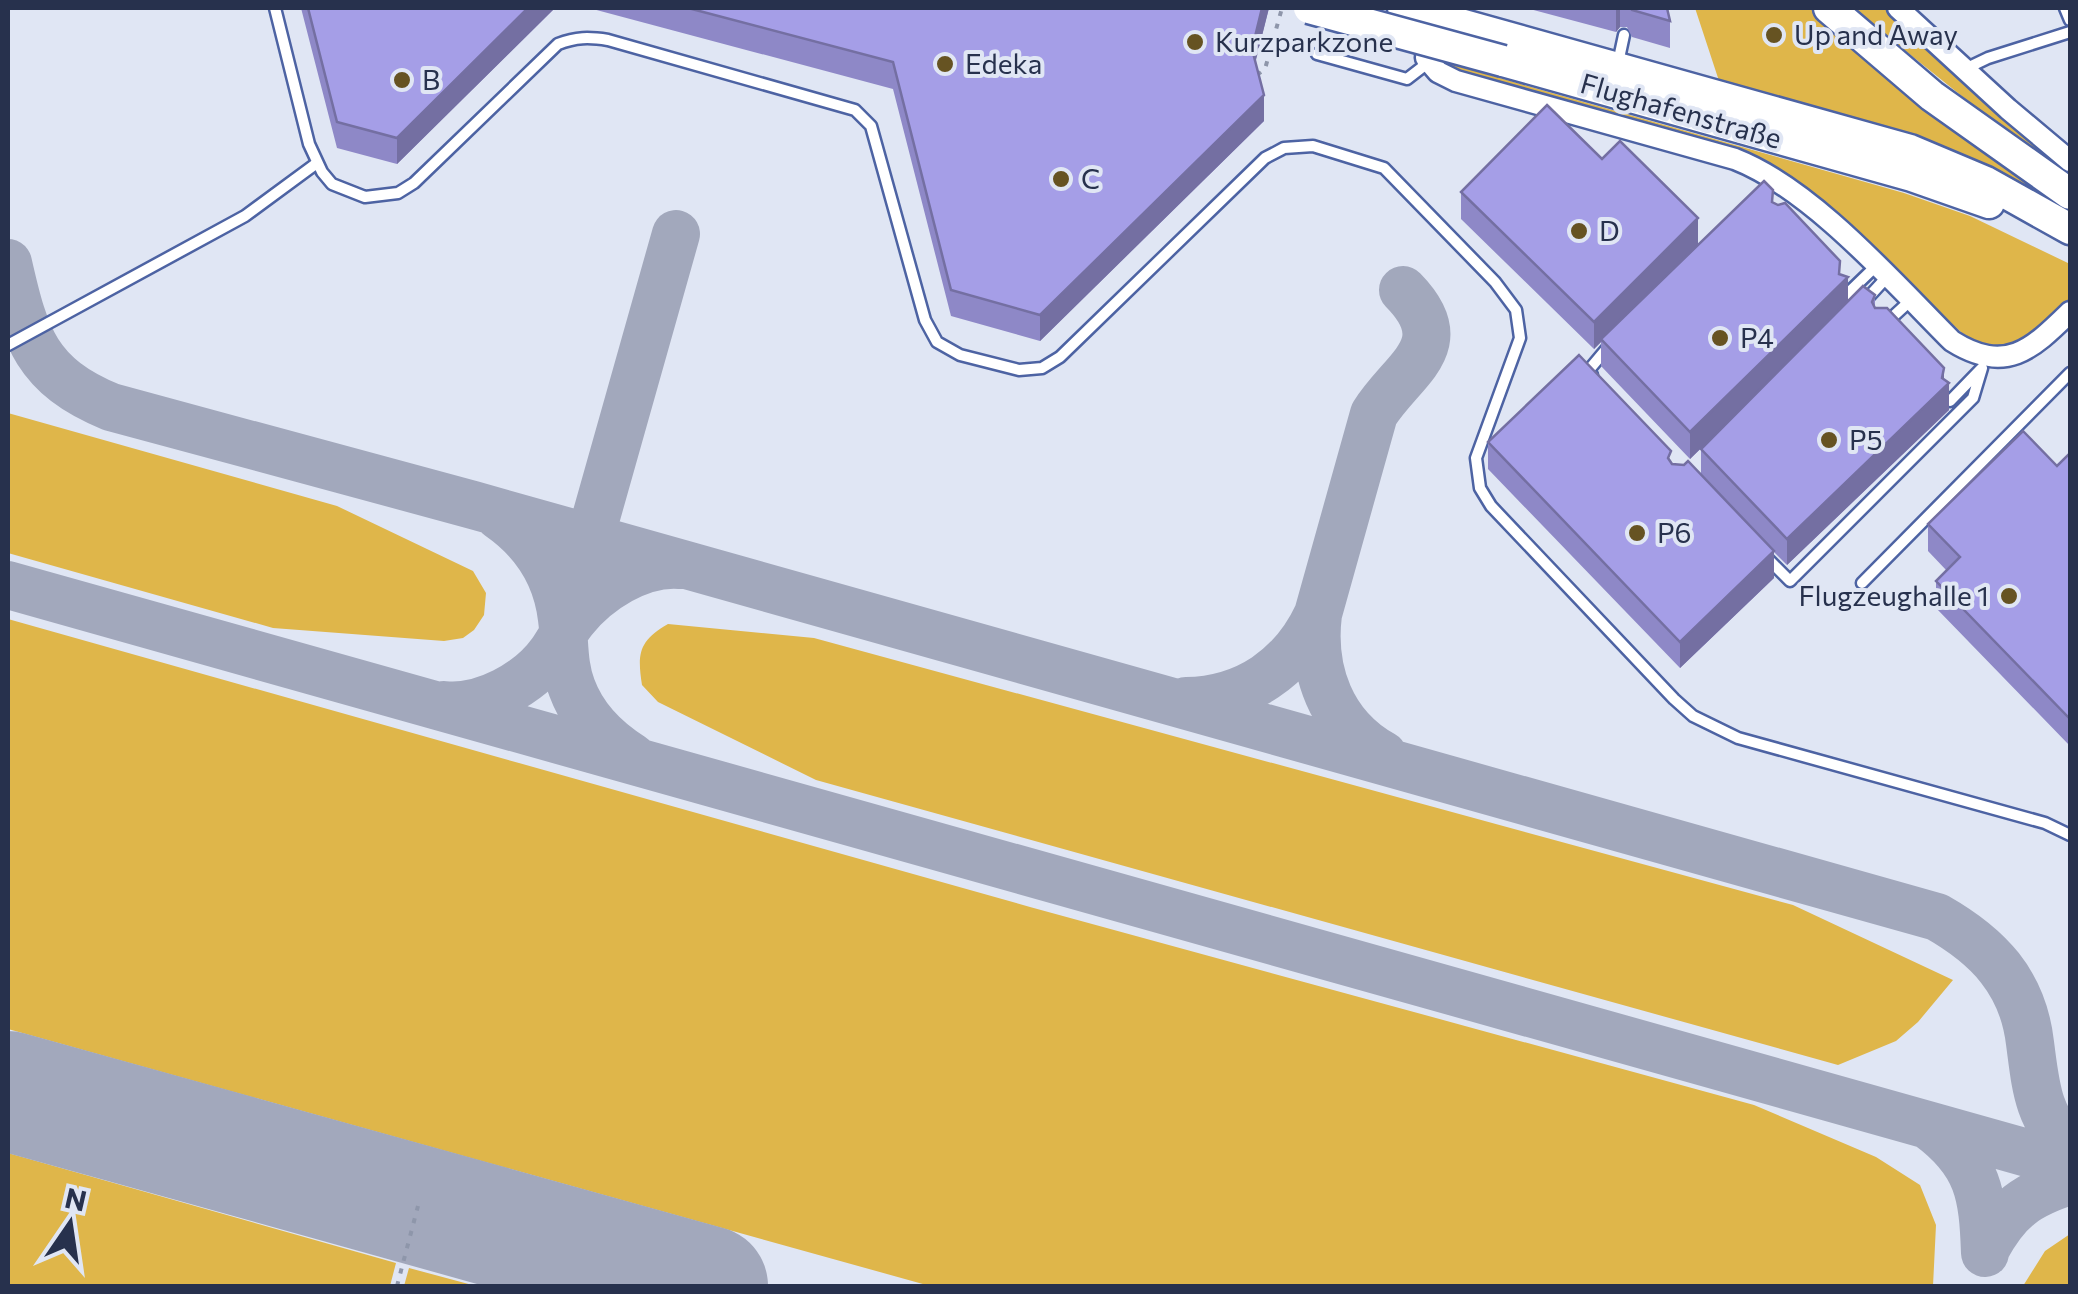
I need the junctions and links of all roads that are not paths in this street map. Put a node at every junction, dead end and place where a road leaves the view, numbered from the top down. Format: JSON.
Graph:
{"nodes":[{"id":1,"x":274,"y":8,"type":"edge"},
{"id":2,"x":1310,"y":8,"type":"edge"},
{"id":3,"x":1829,"y":8,"type":"edge"},
{"id":4,"x":1898,"y":8,"type":"edge"},
{"id":5,"x":2065,"y":8,"type":"edge"},
{"id":6,"x":1423,"y":10,"type":"edge"},
{"id":7,"x":2070,"y":20,"type":"edge"},
{"id":8,"x":2070,"y":32,"type":"edge"},
{"id":9,"x":1624,"y":35,"type":"dead end"},
{"id":10,"x":1317,"y":54,"type":"dead end"},
{"id":11,"x":1430,"y":62,"type":"junction"},
{"id":12,"x":1616,"y":68,"type":"junction"},
{"id":13,"x":1964,"y":70,"type":"junction"},
{"id":14,"x":2070,"y":160,"type":"edge"},
{"id":15,"x":317,"y":163,"type":"junction"},
{"id":16,"x":2070,"y":194,"type":"edge"},
{"id":17,"x":2065,"y":235,"type":"edge"},
{"id":18,"x":1882,"y":272,"type":"junction"},
{"id":19,"x":1846,"y":295,"type":"edge"},
{"id":20,"x":1911,"y":300,"type":"junction"},
{"id":21,"x":1858,"y":308,"type":"edge"},
{"id":22,"x":2070,"y":312,"type":"edge"},
{"id":23,"x":1881,"y":328,"type":"edge"},
{"id":24,"x":1622,"y":334,"type":"edge"},
{"id":25,"x":8,"y":345,"type":"edge"},
{"id":26,"x":1987,"y":362,"type":"junction"},
{"id":27,"x":2070,"y":373,"type":"edge"},
{"id":28,"x":1601,"y":384,"type":"edge"},
{"id":29,"x":1950,"y":401,"type":"edge"},
{"id":30,"x":1751,"y":541,"type":"edge"},
{"id":31,"x":1862,"y":583,"type":"dead end"},
{"id":32,"x":2070,"y":836,"type":"edge"}],
"edges":[{"from":1,"to":15,"type":"lane"},
{"from":2,"to":17,"type":"main road","name":"Flughafenstraße","bridge":true},
{"from":3,"to":16,"type":"main road"},
{"from":4,"to":13,"type":"street"},
{"from":5,"to":7,"type":"lane"},
{"from":6,"to":11,"type":"street"},
{"from":6,"to":12,"type":"main road","name":"Flughafenstraße"},
{"from":8,"to":13,"type":"lane"},
{"from":9,"to":12,"type":"lane"},
{"from":10,"to":11,"type":"lane"},
{"from":11,"to":18,"type":"street"},
{"from":12,"to":17,"type":"main road","name":"Flughafenstraße"},
{"from":13,"to":14,"type":"street"},
{"from":15,"to":25,"type":"lane"},
{"from":15,"to":32,"type":"lane"},
{"from":18,"to":19,"type":"lane"},
{"from":18,"to":20,"type":"street"},
{"from":18,"to":21,"type":"lane"},
{"from":20,"to":23,"type":"lane"},
{"from":20,"to":26,"type":"street"},
{"from":22,"to":26,"type":"street"},
{"from":24,"to":28,"type":"lane"},
{"from":26,"to":29,"type":"lane"},
{"from":26,"to":30,"type":"lane"},
{"from":27,"to":31,"type":"lane"}]}
